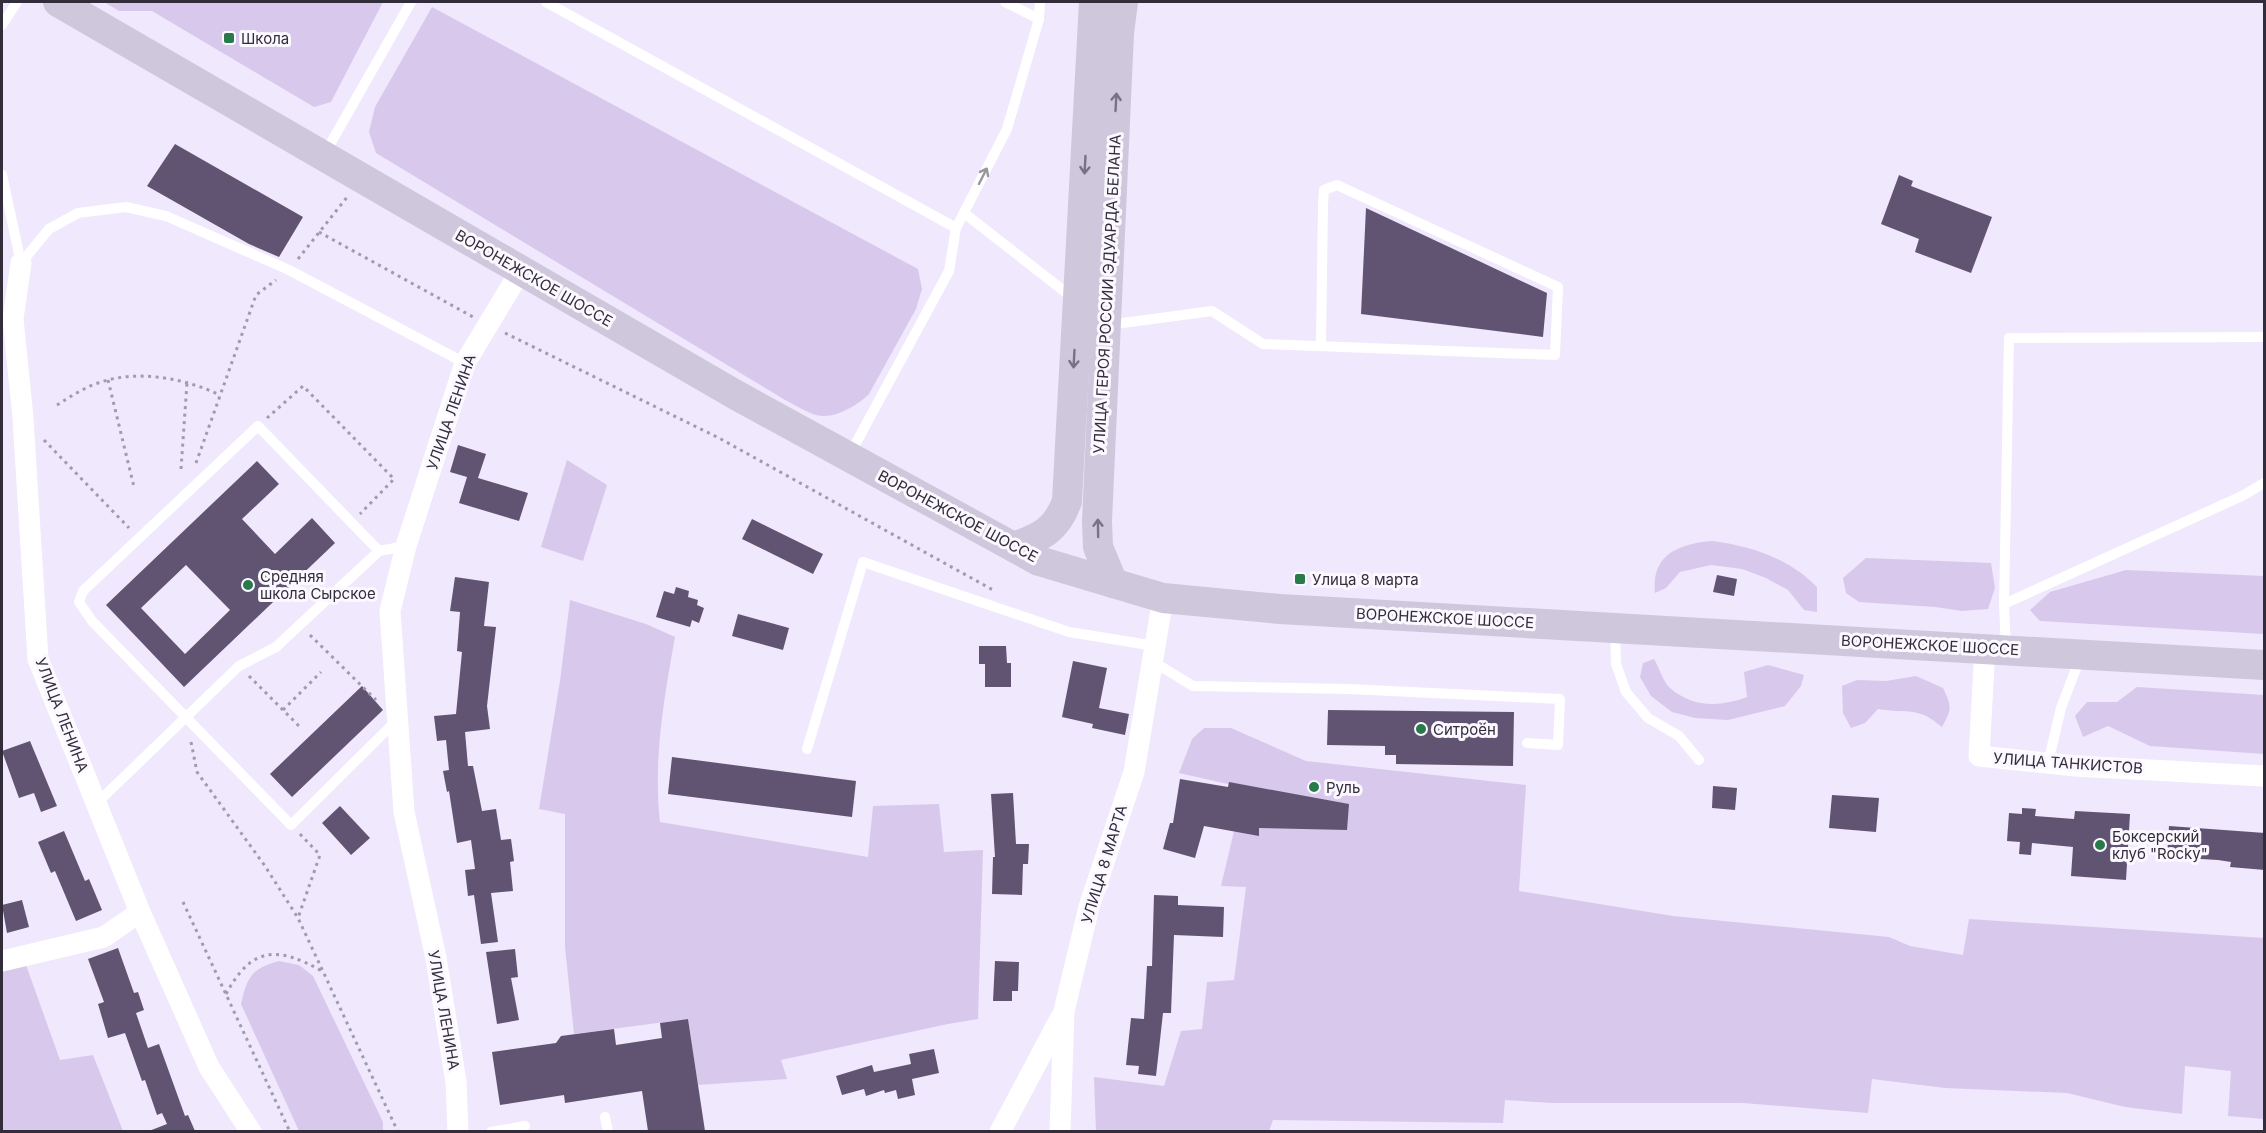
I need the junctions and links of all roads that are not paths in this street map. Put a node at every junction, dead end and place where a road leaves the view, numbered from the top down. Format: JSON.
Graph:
{"nodes":[{"id":1,"x":17,"y":2,"type":"edge"},
{"id":2,"x":58,"y":2,"type":"edge"},
{"id":3,"x":411,"y":2,"type":"edge"},
{"id":4,"x":546,"y":2,"type":"edge"},
{"id":5,"x":1005,"y":2,"type":"edge"},
{"id":6,"x":1040,"y":2,"type":"edge"},
{"id":7,"x":1094,"y":2,"type":"edge"},
{"id":8,"x":1123,"y":2,"type":"edge"},
{"id":9,"x":1039,"y":19,"type":"junction"},
{"id":10,"x":2,"y":25,"type":"edge"},
{"id":11,"x":323,"y":156,"type":"junction"},
{"id":12,"x":2,"y":175,"type":"edge"},
{"id":13,"x":964,"y":213,"type":"junction"},
{"id":14,"x":956,"y":228,"type":"junction"},
{"id":15,"x":21,"y":263,"type":"junction"},
{"id":16,"x":521,"y":270,"type":"junction"},
{"id":17,"x":1077,"y":301,"type":"junction"},
{"id":18,"x":1106,"y":326,"type":"junction"},
{"id":19,"x":2265,"y":337,"type":"edge"},
{"id":20,"x":1322,"y":346,"type":"junction"},
{"id":21,"x":465,"y":363,"type":"junction"},
{"id":22,"x":848,"y":457,"type":"junction"},
{"id":23,"x":2265,"y":483,"type":"edge"},
{"id":24,"x":406,"y":546,"type":"junction"},
{"id":25,"x":1014,"y":547,"type":"junction"},
{"id":26,"x":379,"y":551,"type":"junction"},
{"id":27,"x":1113,"y":583,"type":"junction"},
{"id":28,"x":1162,"y":598,"type":"junction"},
{"id":29,"x":2004,"y":604,"type":"junction"},
{"id":30,"x":1615,"y":627,"type":"junction"},
{"id":31,"x":1995,"y":649,"type":"junction"},
{"id":32,"x":1153,"y":654,"type":"junction"},
{"id":33,"x":2081,"y":654,"type":"junction"},
{"id":34,"x":2265,"y":665,"type":"edge"},
{"id":35,"x":397,"y":716,"type":"junction"},
{"id":36,"x":185,"y":718,"type":"junction"},
{"id":37,"x":1527,"y":743,"type":"dead end"},
{"id":38,"x":807,"y":749,"type":"dead end"},
{"id":39,"x":1699,"y":760,"type":"dead end"},
{"id":40,"x":2048,"y":763,"type":"junction"},
{"id":41,"x":2265,"y":776,"type":"edge"},
{"id":42,"x":97,"y":803,"type":"junction"},
{"id":43,"x":140,"y":912,"type":"junction"},
{"id":44,"x":2,"y":961,"type":"edge"},
{"id":45,"x":1064,"y":1011,"type":"junction"},
{"id":46,"x":605,"y":1117,"type":"dead end"},
{"id":47,"x":525,"y":1126,"type":"dead end"},
{"id":48,"x":251,"y":1131,"type":"edge"},
{"id":49,"x":458,"y":1131,"type":"edge"},
{"id":50,"x":491,"y":1131,"type":"edge"},
{"id":51,"x":608,"y":1131,"type":"edge"},
{"id":52,"x":1000,"y":1131,"type":"edge"},
{"id":53,"x":1060,"y":1131,"type":"edge"}],
"edges":[{"from":1,"to":10,"type":"lane"},
{"from":2,"to":11,"type":"main road","name":"ВОРОНЕЖСКОЕ ШОССЕ"},
{"from":3,"to":11,"type":"lane"},
{"from":4,"to":14,"type":"lane"},
{"from":5,"to":9,"type":"lane"},
{"from":6,"to":9,"type":"lane"},
{"from":7,"to":17,"type":"main road","name":"УЛИЦА ГЕРОЯ РОССИИ ЭДУАРДА БЕЛАНА","one_way":true},
{"from":18,"to":8,"type":"main road","name":"УЛИЦА ГЕРОЯ РОССИИ ЭДУАРДА БЕЛАНА","one_way":true},
{"from":13,"to":9,"type":"lane","one_way":true},
{"from":11,"to":16,"type":"main road","name":"ВОРОНЕЖСКОЕ ШОССЕ"},
{"from":12,"to":15,"type":"lane"},
{"from":13,"to":14,"type":"lane"},
{"from":13,"to":17,"type":"lane"},
{"from":14,"to":22,"type":"lane"},
{"from":15,"to":21,"type":"lane"},
{"from":15,"to":42,"type":"street","name":"УЛИЦА ЛЕНИНА"},
{"from":16,"to":21,"type":"street","name":"УЛИЦА ЛЕНИНА"},
{"from":16,"to":22,"type":"main road","name":"ВОРОНЕЖСКОЕ ШОССЕ"},
{"from":17,"to":18,"type":"lane"},
{"from":17,"to":25,"type":"main road","name":"УЛИЦА ГЕРОЯ РОССИИ ЭДУАРДА БЕЛАНА","one_way":true},
{"from":18,"to":20,"type":"lane"},
{"from":27,"to":18,"type":"main road","name":"УЛИЦА ГЕРОЯ РОССИИ ЭДУАРДА БЕЛАНА","one_way":true},
{"from":19,"to":29,"type":"lane"},
{"from":20,"to":20,"type":"lane"},
{"from":21,"to":24,"type":"street","name":"УЛИЦА ЛЕНИНА"},
{"from":22,"to":25,"type":"main road","name":"ВОРОНЕЖСКОЕ ШОССЕ"},
{"from":23,"to":29,"type":"lane"},
{"from":24,"to":26,"type":"lane"},
{"from":24,"to":35,"type":"street","name":"УЛИЦА ЛЕНИНА"},
{"from":25,"to":27,"type":"main road","name":"ВОРОНЕЖСКОЕ ШОССЕ"},
{"from":26,"to":36,"type":"lane"},
{"from":26,"to":36,"type":"lane"},
{"from":27,"to":28,"type":"main road","name":"ВОРОНЕЖСКОЕ ШОССЕ"},
{"from":28,"to":30,"type":"main road","name":"ВОРОНЕЖСКОЕ ШОССЕ"},
{"from":28,"to":32,"type":"street","name":"УЛИЦА 8 МАРТА"},
{"from":29,"to":31,"type":"lane"},
{"from":30,"to":31,"type":"main road","name":"ВОРОНЕЖСКОЕ ШОССЕ"},
{"from":30,"to":39,"type":"lane"},
{"from":31,"to":33,"type":"main road","name":"ВОРОНЕЖСКОЕ ШОССЕ"},
{"from":31,"to":40,"type":"street","name":"УЛИЦА ТАНКИСТОВ"},
{"from":32,"to":37,"type":"lane"},
{"from":32,"to":38,"type":"lane"},
{"from":32,"to":45,"type":"street","name":"УЛИЦА 8 МАРТА"},
{"from":33,"to":34,"type":"main road","name":"ВОРОНЕЖСКОЕ ШОССЕ"},
{"from":33,"to":40,"type":"lane"},
{"from":35,"to":36,"type":"lane"},
{"from":35,"to":49,"type":"street","name":"УЛИЦА ЛЕНИНА"},
{"from":36,"to":42,"type":"lane"},
{"from":40,"to":41,"type":"street","name":"УЛИЦА ТАНКИСТОВ"},
{"from":42,"to":43,"type":"street","name":"УЛИЦА ЛЕНИНА"},
{"from":43,"to":44,"type":"street"},
{"from":43,"to":48,"type":"street","name":"УЛИЦА ЛЕНИНА"},
{"from":45,"to":52,"type":"street"},
{"from":45,"to":53,"type":"street","name":"УЛИЦА 8 МАРТА"},
{"from":46,"to":51,"type":"lane"},
{"from":47,"to":50,"type":"lane"}]}
